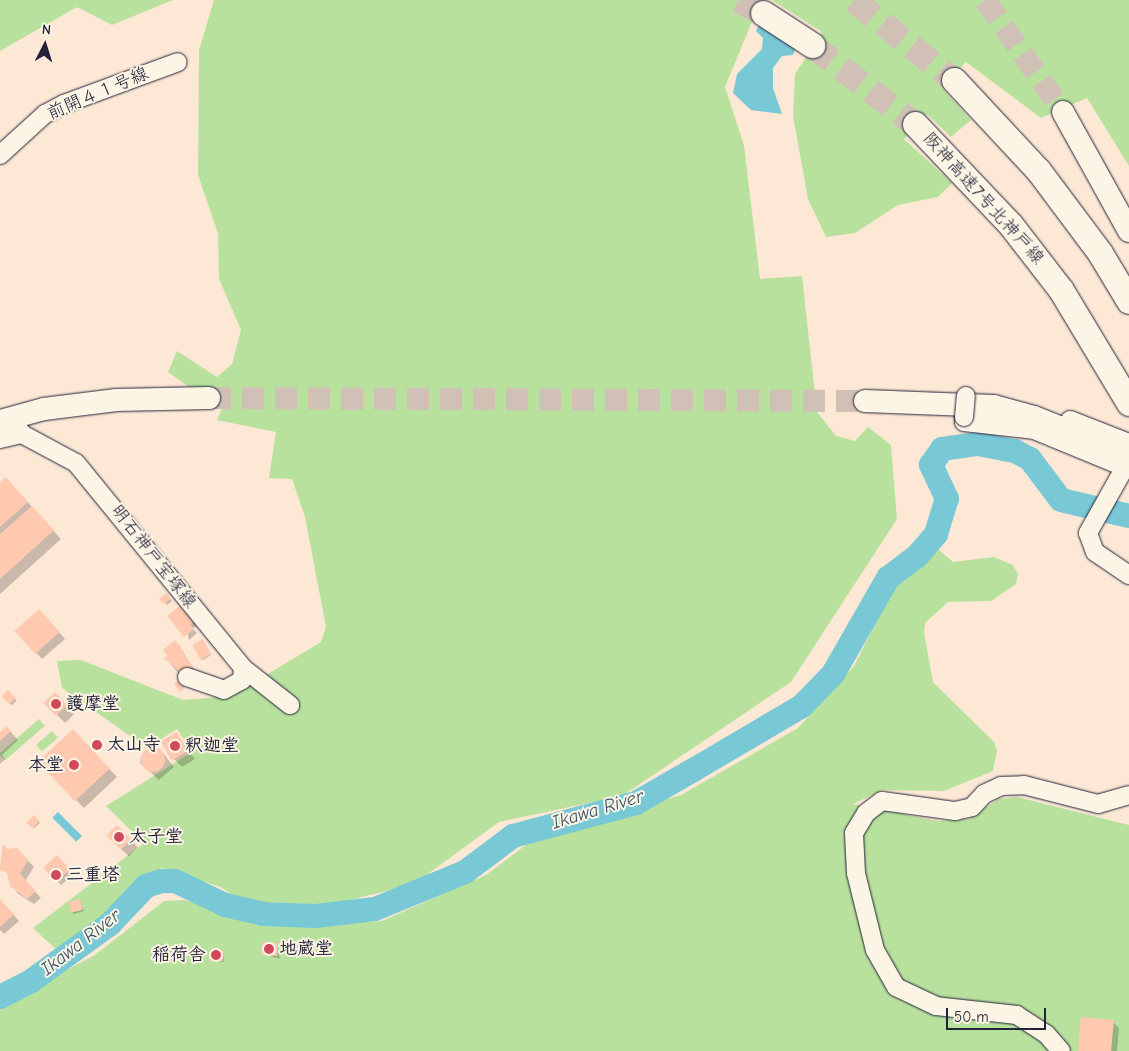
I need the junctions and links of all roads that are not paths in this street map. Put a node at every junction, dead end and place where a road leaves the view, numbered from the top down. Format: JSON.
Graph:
{"nodes":[{"id":1,"x":762,"y":12,"type":"tunnel mouth"},
{"id":2,"x":812,"y":45,"type":"tunnel mouth"},
{"id":3,"x":178,"y":62,"type":"dead end"},
{"id":4,"x":954,"y":80,"type":"tunnel mouth"},
{"id":5,"x":1063,"y":112,"type":"tunnel mouth"},
{"id":6,"x":915,"y":124,"type":"tunnel mouth"},
{"id":7,"x":0,"y":154,"type":"edge"},
{"id":8,"x":1123,"y":218,"type":"edge"},
{"id":9,"x":1129,"y":231,"type":"edge"},
{"id":10,"x":1129,"y":301,"type":"edge"},
{"id":11,"x":209,"y":398,"type":"tunnel mouth"},
{"id":12,"x":865,"y":401,"type":"tunnel mouth"},
{"id":13,"x":1129,"y":403,"type":"edge"},
{"id":14,"x":11,"y":424,"type":"edge"},
{"id":15,"x":0,"y":439,"type":"edge"},
{"id":16,"x":1129,"y":443,"type":"edge"},
{"id":17,"x":1128,"y":464,"type":"edge"},
{"id":18,"x":1129,"y":575,"type":"edge"},
{"id":19,"x":244,"y":668,"type":"junction"},
{"id":20,"x":187,"y":677,"type":"dead end"},
{"id":21,"x":290,"y":705,"type":"dead end"},
{"id":22,"x":1129,"y":795,"type":"edge"},
{"id":23,"x":1061,"y":1051,"type":"edge"}],
"edges":[{"from":1,"to":2,"type":"highway"},
{"from":3,"to":7,"type":"street","name":"前開４１号線"},
{"from":4,"to":10,"type":"highway"},
{"from":5,"to":8,"type":"main road"},
{"from":6,"to":13,"type":"highway","name":"阪神高速7号北神戸線"},
{"from":8,"to":9,"type":"main road"},
{"from":11,"to":14,"type":"main road"},
{"from":12,"to":17,"type":"main road"},
{"from":14,"to":15,"type":"street"},
{"from":14,"to":19,"type":"street","name":"明石神戸宝塚線"},
{"from":16,"to":17,"type":"street","bridge":true},
{"from":17,"to":18,"type":"street"},
{"from":19,"to":20,"type":"street"},
{"from":19,"to":21,"type":"street","name":"明石神戸宝塚線"},
{"from":22,"to":23,"type":"street"}]}
